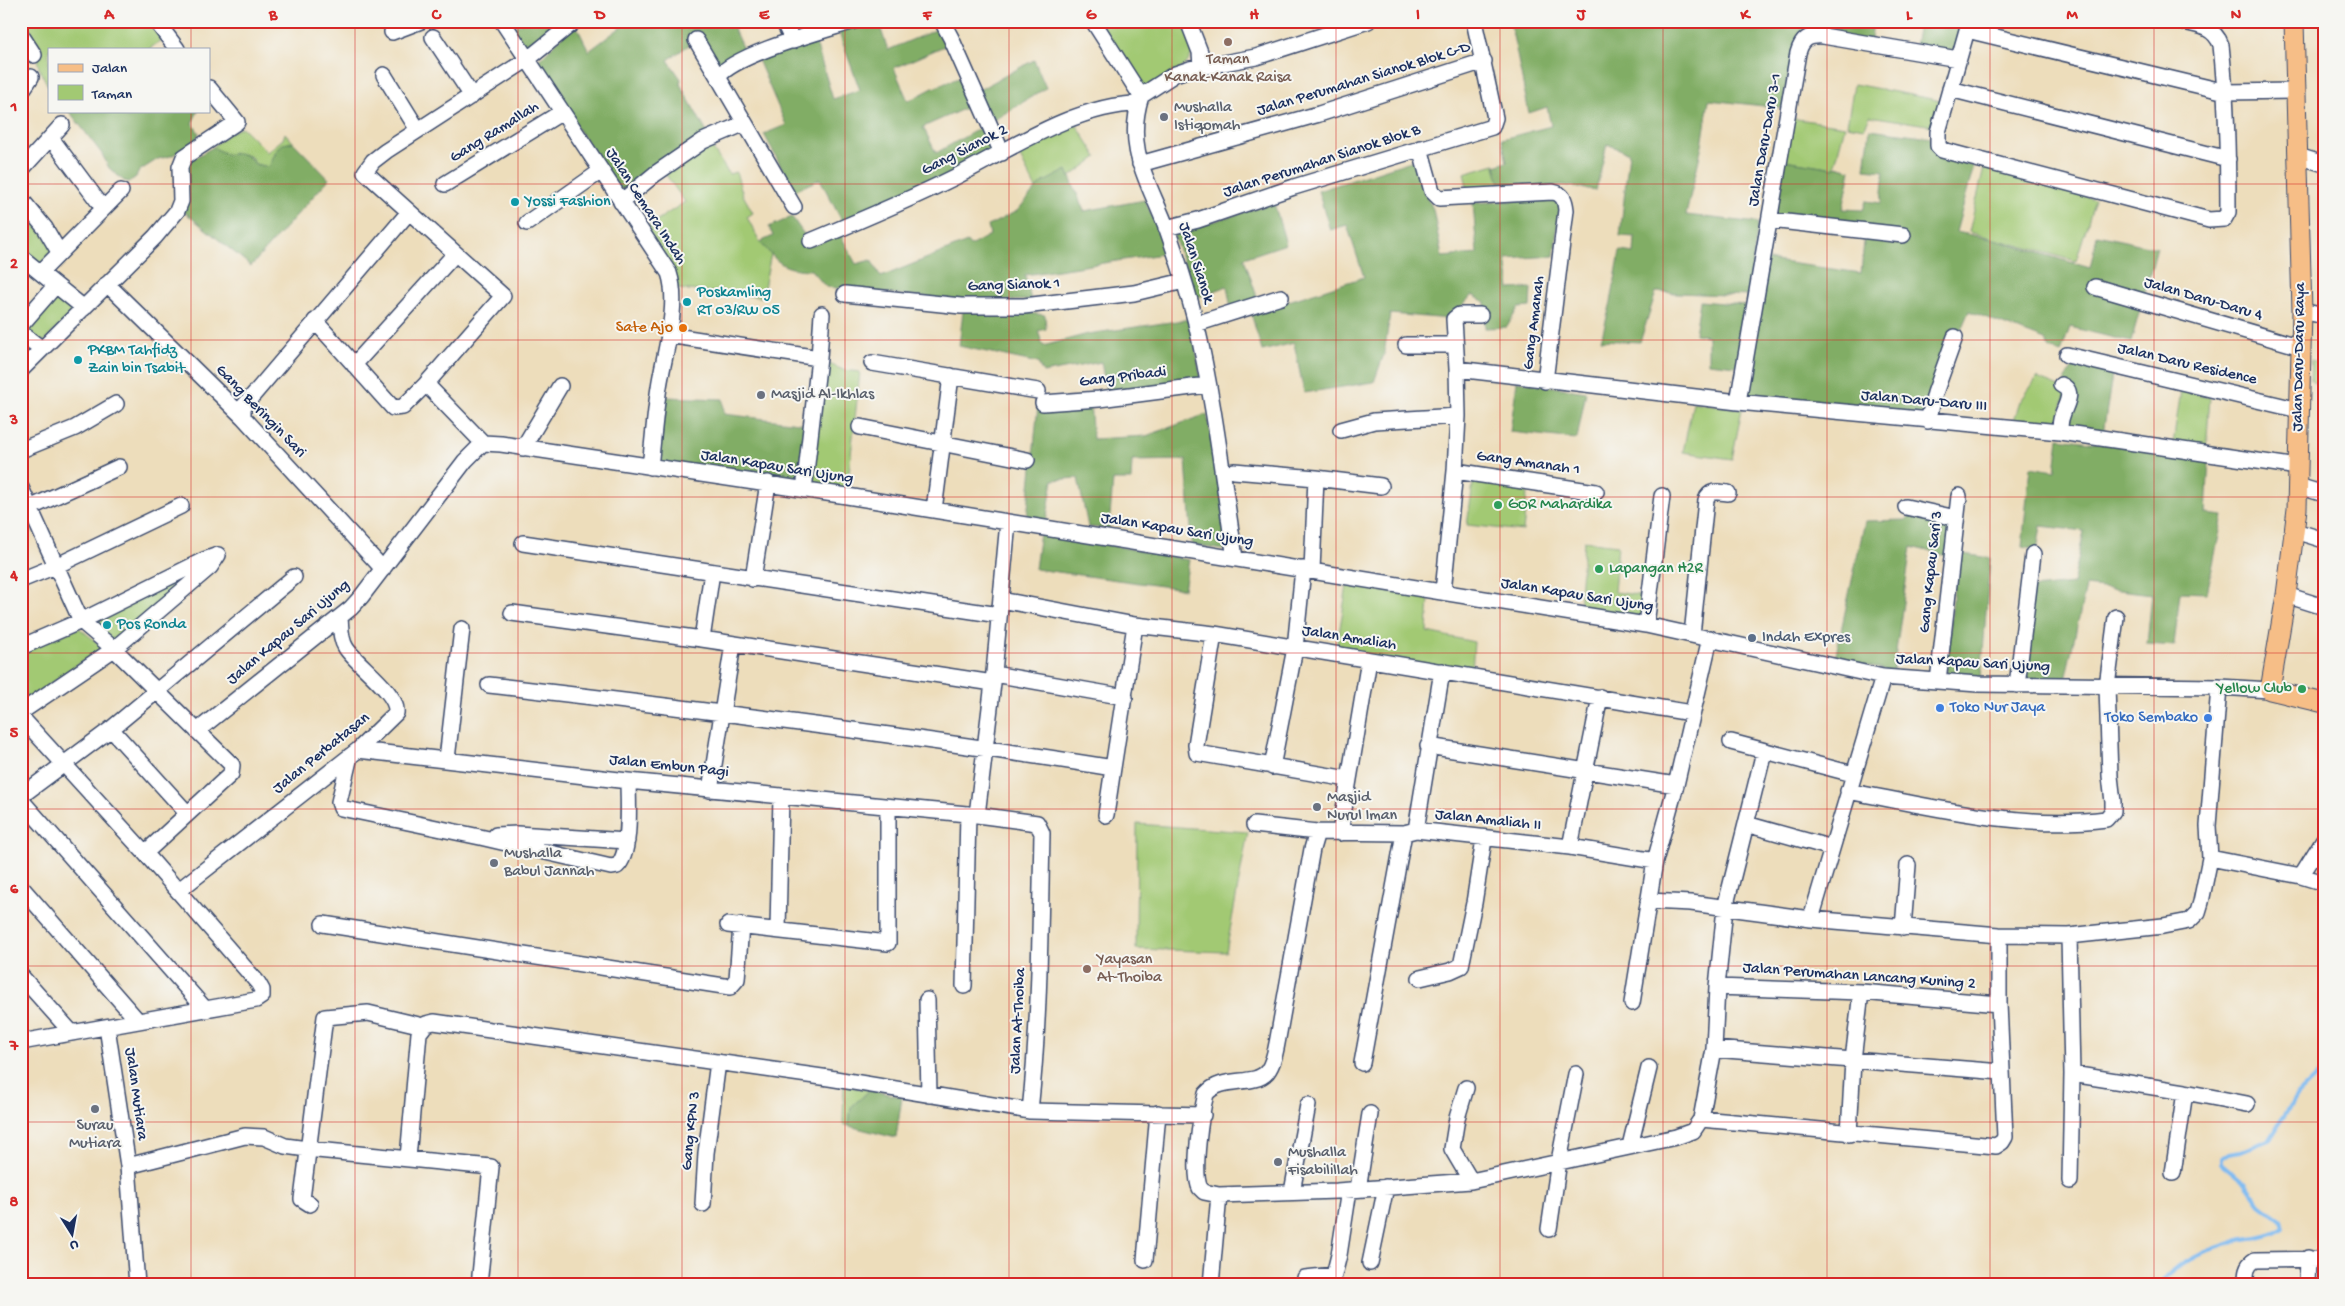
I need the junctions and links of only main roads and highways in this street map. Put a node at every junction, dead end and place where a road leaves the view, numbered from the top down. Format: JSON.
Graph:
{"nodes":[{"id":1,"x":2294,"y":21,"type":"edge"},
{"id":2,"x":2324,"y":703,"type":"edge"}],
"edges":[{"from":1,"to":2,"type":"main road","name":"Jalan Daru-Daru Raya"}]}
